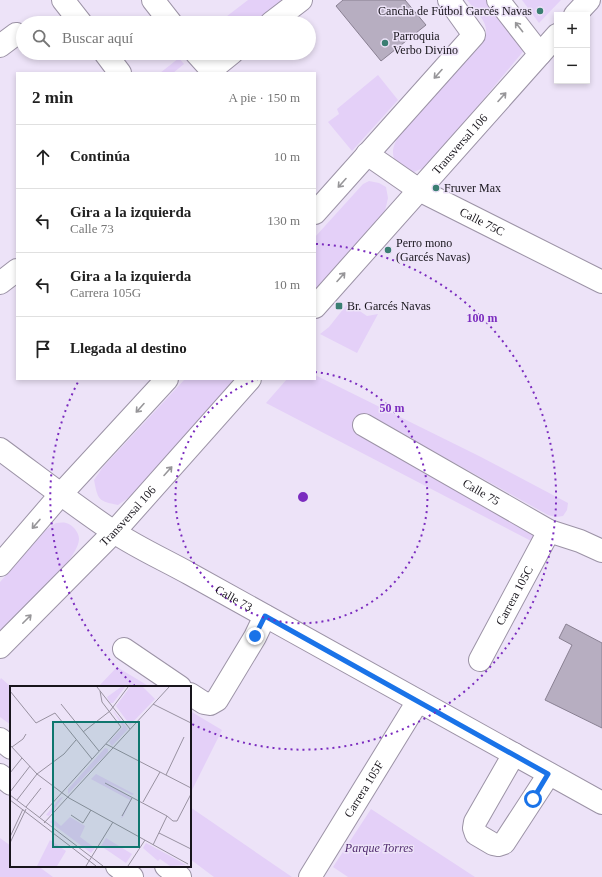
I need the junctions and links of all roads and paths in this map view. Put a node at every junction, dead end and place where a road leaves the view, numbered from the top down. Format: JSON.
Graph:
{"nodes":[{"id":1,"x":63,"y":0,"type":"edge"},
{"id":2,"x":153,"y":0,"type":"edge"},
{"id":3,"x":301,"y":0,"type":"edge"},
{"id":4,"x":449,"y":0,"type":"edge"},
{"id":5,"x":498,"y":0,"type":"edge"},
{"id":6,"x":588,"y":0,"type":"edge"},
{"id":7,"x":578,"y":12,"type":"edge"},
{"id":8,"x":76,"y":16,"type":"edge"},
{"id":9,"x":166,"y":16,"type":"edge"},
{"id":10,"x":280,"y":16,"type":"edge"},
{"id":11,"x":554,"y":38,"type":"edge"},
{"id":12,"x":540,"y":54,"type":"junction"},
{"id":13,"x":110,"y":60,"type":"edge"},
{"id":14,"x":202,"y":60,"type":"edge"},
{"id":15,"x":224,"y":60,"type":"edge"},
{"id":16,"x":212,"y":71,"type":"edge"},
{"id":17,"x":119,"y":72,"type":"edge"},
{"id":18,"x":367,"y":154,"type":"junction"},
{"id":19,"x":419,"y":190,"type":"junction"},
{"id":20,"x":318,"y":203,"type":"edge"},
{"id":21,"x":16,"y":271,"type":"edge"},
{"id":22,"x":602,"y":282,"type":"edge"},
{"id":23,"x":0,"y":283,"type":"edge"},
{"id":24,"x":316,"y":305,"type":"edge"},
{"id":25,"x":165,"y":380,"type":"edge"},
{"id":26,"x":249,"y":380,"type":"edge"},
{"id":27,"x":364,"y":425,"type":"dead end"},
{"id":28,"x":0,"y":449,"type":"edge"},
{"id":29,"x":61,"y":494,"type":"junction"},
{"id":30,"x":548,"y":531,"type":"junction"},
{"id":31,"x":114,"y":532,"type":"junction"},
{"id":32,"x":602,"y":551,"type":"edge"},
{"id":33,"x":0,"y":565,"type":"edge"},
{"id":34,"x":265,"y":616,"type":"junction"},
{"id":35,"x":0,"y":647,"type":"edge"},
{"id":36,"x":124,"y":649,"type":"dead end"},
{"id":37,"x":480,"y":660,"type":"dead end"},
{"id":38,"x":179,"y":686,"type":"edge"},
{"id":39,"x":197,"y":698,"type":"edge"},
{"id":40,"x":418,"y":701,"type":"junction"},
{"id":41,"x":0,"y":739,"type":"edge"},
{"id":42,"x":10,"y":747,"type":"edge"},
{"id":43,"x":514,"y":754,"type":"junction"},
{"id":44,"x":548,"y":774,"type":"junction"},
{"id":45,"x":0,"y":775,"type":"edge"},
{"id":46,"x":10,"y":783,"type":"edge"},
{"id":47,"x":602,"y":803,"type":"edge"},
{"id":48,"x":118,"y":867,"type":"edge"},
{"id":49,"x":167,"y":867,"type":"edge"},
{"id":50,"x":132,"y":877,"type":"edge"},
{"id":51,"x":180,"y":877,"type":"edge"},
{"id":52,"x":310,"y":877,"type":"edge"}],
"edges":[{"from":1,"to":8,"type":"street"},
{"from":2,"to":9,"type":"street"},
{"from":3,"to":10,"type":"street"},
{"from":4,"to":18,"type":"street","one_way":true},
{"from":12,"to":5,"type":"street","one_way":true},
{"from":6,"to":7,"type":"street"},
{"from":11,"to":12,"type":"street","name":"Transversal 106"},
{"from":19,"to":12,"type":"street","name":"Transversal 106","one_way":true},
{"from":13,"to":17,"type":"street"},
{"from":14,"to":16,"type":"street"},
{"from":15,"to":16,"type":"street"},
{"from":18,"to":19,"type":"street","name":"Calle 75C"},
{"from":18,"to":20,"type":"street","one_way":true},
{"from":19,"to":22,"type":"street","name":"Calle 75C"},
{"from":24,"to":19,"type":"street","name":"Transversal 106","one_way":true},
{"from":21,"to":23,"type":"street"},
{"from":25,"to":29,"type":"street","one_way":true},
{"from":31,"to":26,"type":"street","name":"Transversal 106","one_way":true},
{"from":27,"to":30,"type":"street","name":"Calle 75"},
{"from":28,"to":29,"type":"street","name":"Calle 73"},
{"from":29,"to":31,"type":"street","name":"Calle 73"},
{"from":29,"to":33,"type":"street","one_way":true},
{"from":30,"to":32,"type":"street","name":"Calle 75"},
{"from":30,"to":37,"type":"street","name":"Carrera 105C"},
{"from":31,"to":34,"type":"street","name":"Calle 73"},
{"from":35,"to":31,"type":"street","name":"Transversal 106","one_way":true},
{"from":34,"to":39,"type":"street"},
{"from":34,"to":40,"type":"street","name":"Calle 73"},
{"from":36,"to":38,"type":"street"},
{"from":40,"to":43,"type":"street","name":"Calle 73"},
{"from":40,"to":52,"type":"street","name":"Carrera 105F"},
{"from":41,"to":42,"type":"street"},
{"from":43,"to":44,"type":"street","name":"Calle 73"},
{"from":43,"to":44,"type":"street"},
{"from":44,"to":47,"type":"street","name":"Calle 73"},
{"from":45,"to":46,"type":"street"},
{"from":48,"to":50,"type":"street"},
{"from":49,"to":51,"type":"street"}]}
